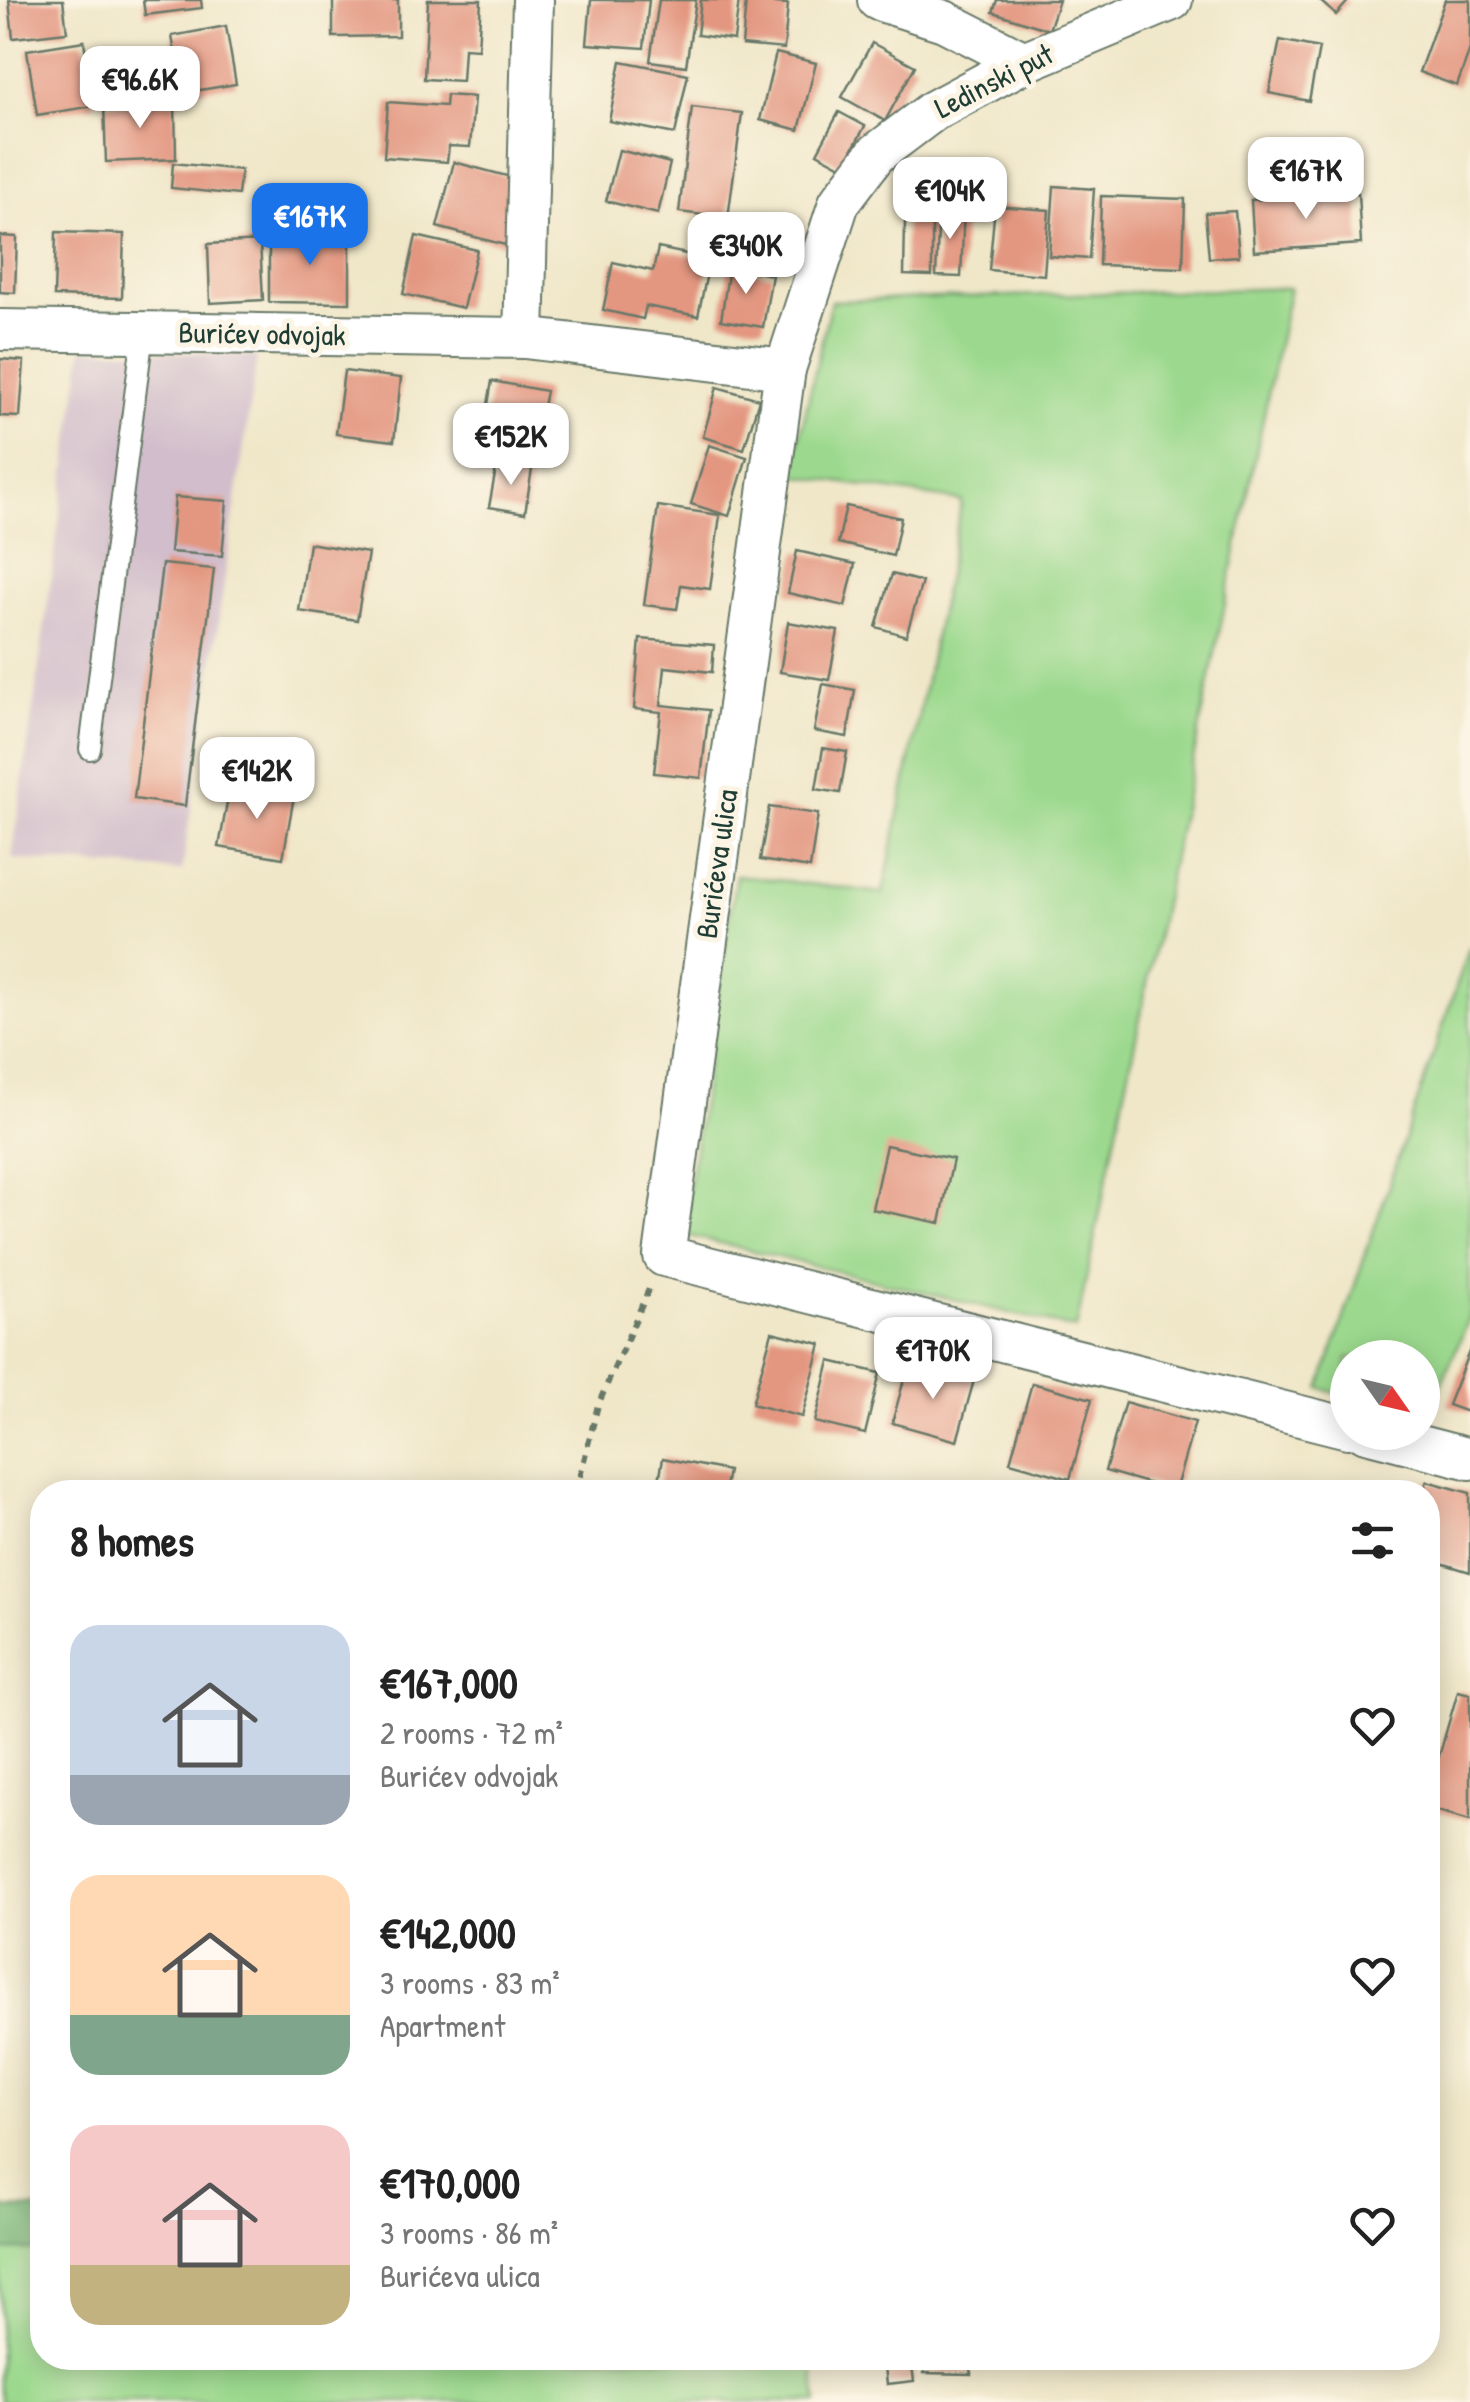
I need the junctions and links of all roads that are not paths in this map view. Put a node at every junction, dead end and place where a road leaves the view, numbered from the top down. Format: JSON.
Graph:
{"nodes":[{"id":1,"x":532,"y":0,"type":"edge"},
{"id":2,"x":878,"y":0,"type":"edge"},
{"id":3,"x":1172,"y":0,"type":"edge"},
{"id":4,"x":1024,"y":62,"type":"junction"},
{"id":5,"x":0,"y":330,"type":"edge"},
{"id":6,"x":143,"y":332,"type":"junction"},
{"id":7,"x":524,"y":338,"type":"junction"},
{"id":8,"x":785,"y":369,"type":"junction"},
{"id":9,"x":90,"y":749,"type":"dead end"},
{"id":10,"x":1330,"y":1423,"type":"edge"},
{"id":11,"x":1435,"y":1450,"type":"edge"},
{"id":12,"x":1470,"y":1459,"type":"edge"}],
"edges":[{"from":1,"to":7,"type":"street"},
{"from":2,"to":4,"type":"street"},
{"from":3,"to":4,"type":"street","name":"Ledinski put"},
{"from":4,"to":8,"type":"street","name":"Ledinski put"},
{"from":5,"to":6,"type":"street","name":"Burićev odvojak"},
{"from":6,"to":7,"type":"street","name":"Burićev odvojak"},
{"from":6,"to":9,"type":"lane"},
{"from":7,"to":8,"type":"street"},
{"from":8,"to":10,"type":"street","name":"Burićeva ulica"},
{"from":11,"to":12,"type":"street"}]}
